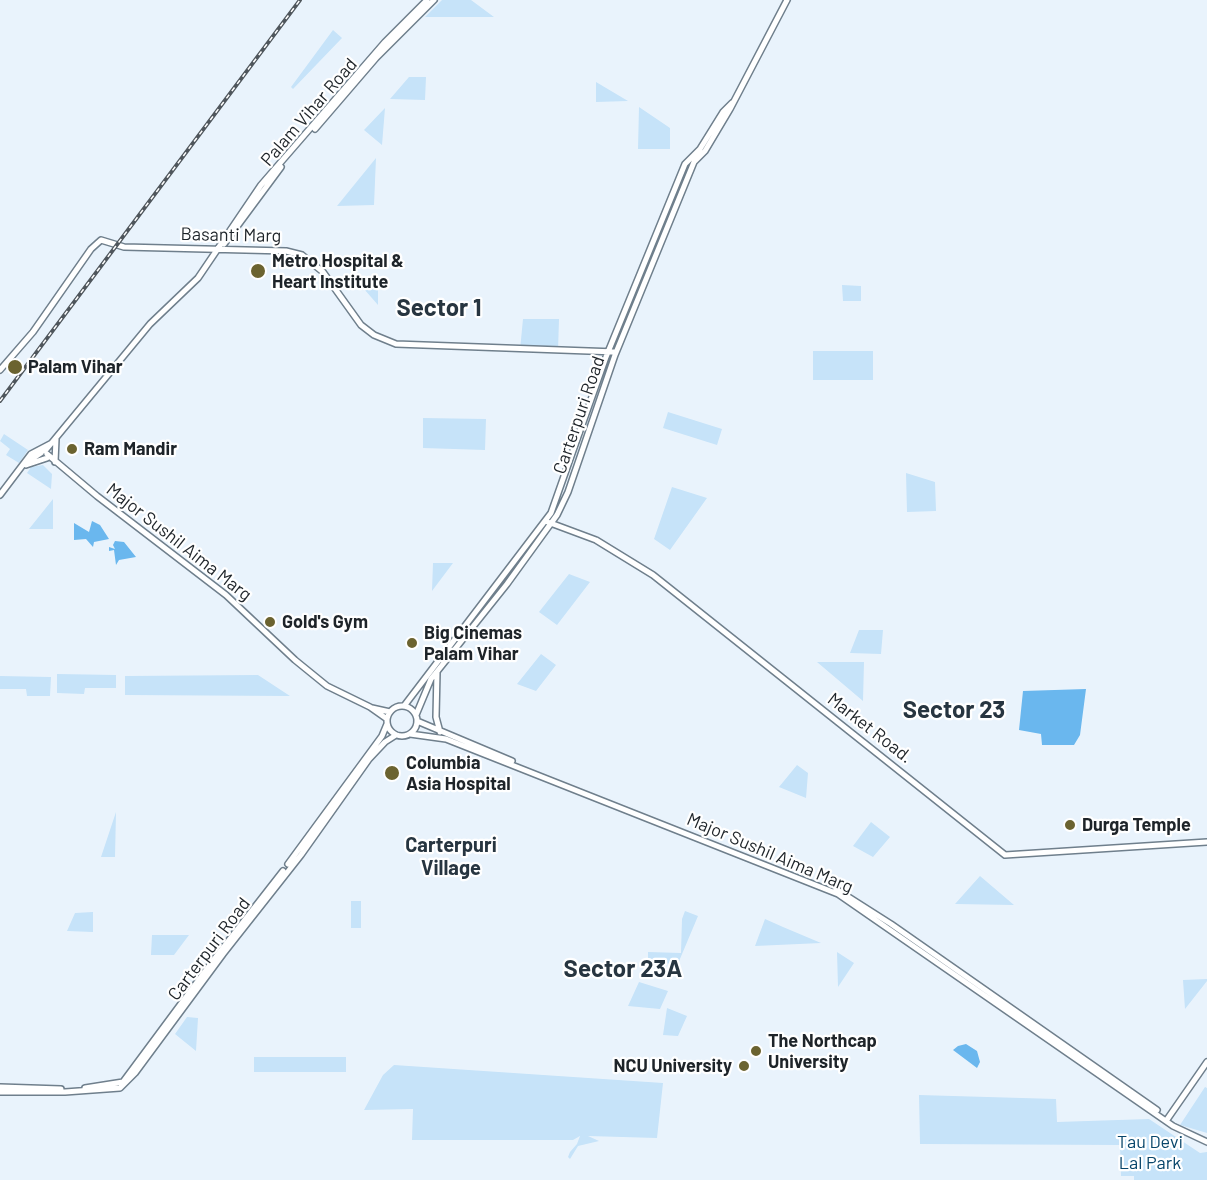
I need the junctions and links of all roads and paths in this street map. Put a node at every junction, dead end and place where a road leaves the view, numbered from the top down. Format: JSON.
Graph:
{"nodes":[{"id":1,"x":427,"y":0,"type":"edge"},
{"id":2,"x":434,"y":0,"type":"edge"},
{"id":3,"x":787,"y":0,"type":"edge"},
{"id":4,"x":732,"y":103,"type":"junction"},
{"id":5,"x":216,"y":251,"type":"junction"},
{"id":6,"x":609,"y":350,"type":"junction"},
{"id":7,"x":616,"y":352,"type":"junction"},
{"id":8,"x":0,"y":370,"type":"edge"},
{"id":9,"x":55,"y":441,"type":"junction"},
{"id":10,"x":45,"y":454,"type":"junction"},
{"id":11,"x":55,"y":462,"type":"junction"},
{"id":12,"x":21,"y":467,"type":"junction"},
{"id":13,"x":0,"y":495,"type":"edge"},
{"id":14,"x":548,"y":522,"type":"junction"},
{"id":15,"x":437,"y":671,"type":"junction"},
{"id":16,"x":404,"y":706,"type":"junction"},
{"id":17,"x":370,"y":707,"type":"junction"},
{"id":18,"x":390,"y":712,"type":"junction"},
{"id":19,"x":416,"y":718,"type":"junction"},
{"id":20,"x":387,"y":722,"type":"junction"},
{"id":21,"x":441,"y":732,"type":"junction"},
{"id":22,"x":410,"y":734,"type":"junction"},
{"id":23,"x":396,"y":735,"type":"junction"},
{"id":24,"x":1207,"y":842,"type":"edge"},
{"id":25,"x":1207,"y":1062,"type":"edge"},
{"id":26,"x":0,"y":1087,"type":"edge"},
{"id":27,"x":0,"y":1092,"type":"edge"},
{"id":28,"x":1167,"y":1120,"type":"junction"},
{"id":29,"x":1207,"y":1140,"type":"edge"}],
"edges":[{"from":1,"to":5,"type":"street","name":"Palam Vihar Road"},
{"from":2,"to":5,"type":"street","name":"Palam Vihar Road"},
{"from":3,"to":4,"type":"street","name":"Carterpuri Road"},
{"from":4,"to":6,"type":"street","name":"Carterpuri Road"},
{"from":4,"to":7,"type":"street","name":"Carterpuri Road"},
{"from":5,"to":6,"type":"street","name":"Basanti Marg"},
{"from":5,"to":8,"type":"street","name":"Basanti Marg"},
{"from":5,"to":9,"type":"street","name":"Palam Vihar Road"},
{"from":6,"to":7,"type":"street","name":"Basanti Marg"},
{"from":6,"to":14,"type":"street","name":"Carterpuri Road"},
{"from":7,"to":14,"type":"street","name":"Carterpuri Road"},
{"from":9,"to":10,"type":"street","name":"Palam Vihar Road"},
{"from":9,"to":11,"type":"street"},
{"from":9,"to":12,"type":"street"},
{"from":10,"to":11,"type":"street","name":"Major Sushil Aima Marg"},
{"from":10,"to":12,"type":"street"},
{"from":11,"to":17,"type":"street","name":"Major Sushil Aima Marg"},
{"from":12,"to":13,"type":"street"},
{"from":14,"to":15,"type":"street","name":"Carterpuri Road"},
{"from":14,"to":16,"type":"street","name":"Carterpuri Road"},
{"from":14,"to":24,"type":"street","name":"Market Road."},
{"from":15,"to":19,"type":"street","name":"Carterpuri Road"},
{"from":15,"to":21,"type":"street"},
{"from":16,"to":18,"type":"street"},
{"from":16,"to":19,"type":"street"},
{"from":17,"to":18,"type":"street","name":"Major Sushil Aima Marg"},
{"from":17,"to":20,"type":"street","name":"Major Sushil Aima Marg"},
{"from":18,"to":20,"type":"street"},
{"from":19,"to":21,"type":"street","name":"Major Sushil Aima Marg"},
{"from":19,"to":22,"type":"street"},
{"from":20,"to":23,"type":"street"},
{"from":20,"to":26,"type":"street","name":"Carterpuri Road"},
{"from":21,"to":28,"type":"street","name":"Major Sushil Aima Marg"},
{"from":22,"to":23,"type":"street"},
{"from":22,"to":28,"type":"street","name":"Major Sushil Aima Marg"},
{"from":23,"to":27,"type":"street","name":"Carterpuri Road"},
{"from":25,"to":28,"type":"street"},
{"from":28,"to":29,"type":"street","name":"Major Sushil Aima Marg"}]}
